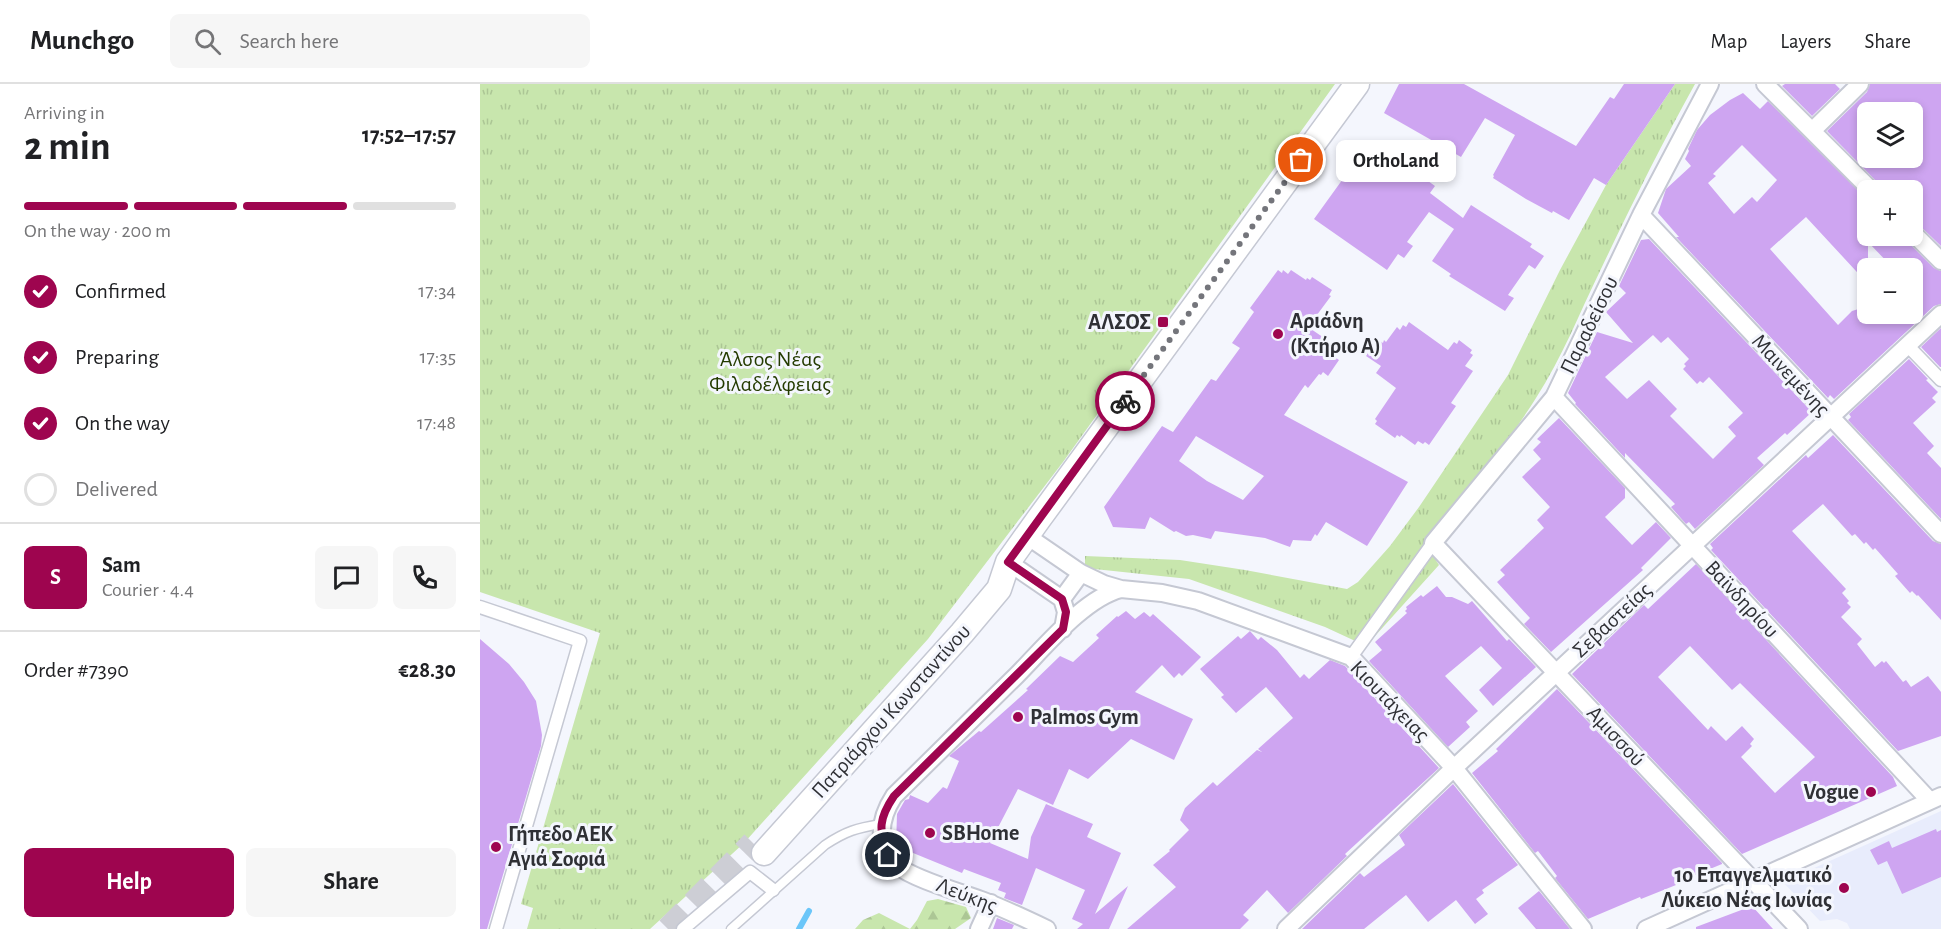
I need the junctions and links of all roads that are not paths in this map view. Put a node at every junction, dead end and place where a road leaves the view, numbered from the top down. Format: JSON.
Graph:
{"nodes":[{"id":1,"x":1357,"y":84,"type":"edge"},
{"id":2,"x":1710,"y":84,"type":"edge"},
{"id":3,"x":1765,"y":84,"type":"edge"},
{"id":4,"x":1860,"y":84,"type":"edge"},
{"id":5,"x":1812,"y":131,"type":"junction"},
{"id":6,"x":1861,"y":180,"type":"edge"},
{"id":7,"x":1641,"y":215,"type":"junction"},
{"id":8,"x":1923,"y":243,"type":"edge"},
{"id":9,"x":1941,"y":261,"type":"edge"},
{"id":10,"x":1941,"y":314,"type":"edge"},
{"id":11,"x":1907,"y":345,"type":"junction"},
{"id":12,"x":1941,"y":380,"type":"edge"},
{"id":13,"x":1554,"y":397,"type":"junction"},
{"id":14,"x":1831,"y":417,"type":"junction"},
{"id":15,"x":1941,"y":534,"type":"edge"},
{"id":16,"x":1027,"y":536,"type":"junction"},
{"id":17,"x":1433,"y":543,"type":"junction"},
{"id":18,"x":1692,"y":546,"type":"junction"},
{"id":19,"x":1008,"y":562,"type":"junction"},
{"id":20,"x":1081,"y":573,"type":"junction"},
{"id":21,"x":1121,"y":589,"type":"junction"},
{"id":22,"x":1062,"y":599,"type":"junction"},
{"id":23,"x":480,"y":607,"type":"edge"},
{"id":24,"x":1063,"y":629,"type":"junction"},
{"id":25,"x":1351,"y":657,"type":"junction"},
{"id":26,"x":1556,"y":673,"type":"junction"},
{"id":27,"x":1454,"y":768,"type":"junction"},
{"id":28,"x":1935,"y":799,"type":"edge"},
{"id":29,"x":881,"y":824,"type":"junction"},
{"id":30,"x":758,"y":848,"type":"tunnel mouth"},
{"id":31,"x":1754,"y":881,"type":"junction"},
{"id":32,"x":773,"y":891,"type":"junction"},
{"id":33,"x":991,"y":903,"type":"junction"},
{"id":34,"x":496,"y":929,"type":"edge"},
{"id":35,"x":682,"y":929,"type":"edge"},
{"id":36,"x":731,"y":929,"type":"edge"},
{"id":37,"x":979,"y":929,"type":"edge"},
{"id":38,"x":1047,"y":929,"type":"edge"},
{"id":39,"x":1286,"y":929,"type":"edge"},
{"id":40,"x":1583,"y":929,"type":"edge"},
{"id":41,"x":1646,"y":929,"type":"edge"},
{"id":42,"x":1799,"y":929,"type":"edge"}],
"edges":[{"from":1,"to":16,"type":"main road","name":"Πατριάρχου Κωνσταντίνου"},
{"from":2,"to":7,"type":"street","name":"Παραδείσου"},
{"from":3,"to":5,"type":"street"},
{"from":4,"to":5,"type":"street"},
{"from":5,"to":6,"type":"street"},
{"from":7,"to":13,"type":"street","name":"Παραδείσου"},
{"from":7,"to":14,"type":"street","name":"Μαινεμένης"},
{"from":8,"to":9,"type":"street"},
{"from":10,"to":11,"type":"street","name":"Σεβαστείας"},
{"from":11,"to":12,"type":"street"},
{"from":11,"to":14,"type":"street","name":"Σεβαστείας"},
{"from":13,"to":17,"type":"street","name":"Παραδείσου"},
{"from":13,"to":18,"type":"street","name":"Βαϊνδηρίου"},
{"from":14,"to":15,"type":"street","name":"Μαινεμένης"},
{"from":14,"to":18,"type":"street","name":"Σεβαστείας"},
{"from":16,"to":19,"type":"main road","name":"Πατριάρχου Κωνσταντίνου"},
{"from":16,"to":20,"type":"street","name":"Κιουτάχειας"},
{"from":17,"to":25,"type":"street"},
{"from":17,"to":26,"type":"street","name":"Αμισσού"},
{"from":18,"to":26,"type":"street","name":"Σεβαστείας"},
{"from":18,"to":28,"type":"street","name":"Βαϊνδηρίου"},
{"from":19,"to":22,"type":"street"},
{"from":19,"to":30,"type":"main road","name":"Πατριάρχου Κωνσταντίνου"},
{"from":20,"to":21,"type":"street","name":"Κιουτάχειας"},
{"from":20,"to":22,"type":"street"},
{"from":21,"to":24,"type":"street","name":"Κιουτάχειας"},
{"from":21,"to":25,"type":"street","name":"Κιουτάχειας"},
{"from":22,"to":24,"type":"street"},
{"from":23,"to":34,"type":"street"},
{"from":24,"to":29,"type":"street","name":"Κιουτάχειας"},
{"from":25,"to":27,"type":"street","name":"Κιουτάχειας"},
{"from":26,"to":27,"type":"street","name":"Σεβαστείας"},
{"from":26,"to":31,"type":"street","name":"Αμισσού"},
{"from":27,"to":39,"type":"street","name":"Σεβαστείας"},
{"from":27,"to":40,"type":"street","name":"Κιουτάχειας"},
{"from":28,"to":31,"type":"street"},
{"from":29,"to":32,"type":"lane"},
{"from":29,"to":33,"type":"street","name":"Λεύκης"},
{"from":31,"to":41,"type":"street"},
{"from":31,"to":42,"type":"street","name":"Αμισσού"},
{"from":32,"to":35,"type":"street"},
{"from":32,"to":36,"type":"lane"},
{"from":33,"to":37,"type":"street"},
{"from":33,"to":38,"type":"street","name":"Λεύκης"}]}
